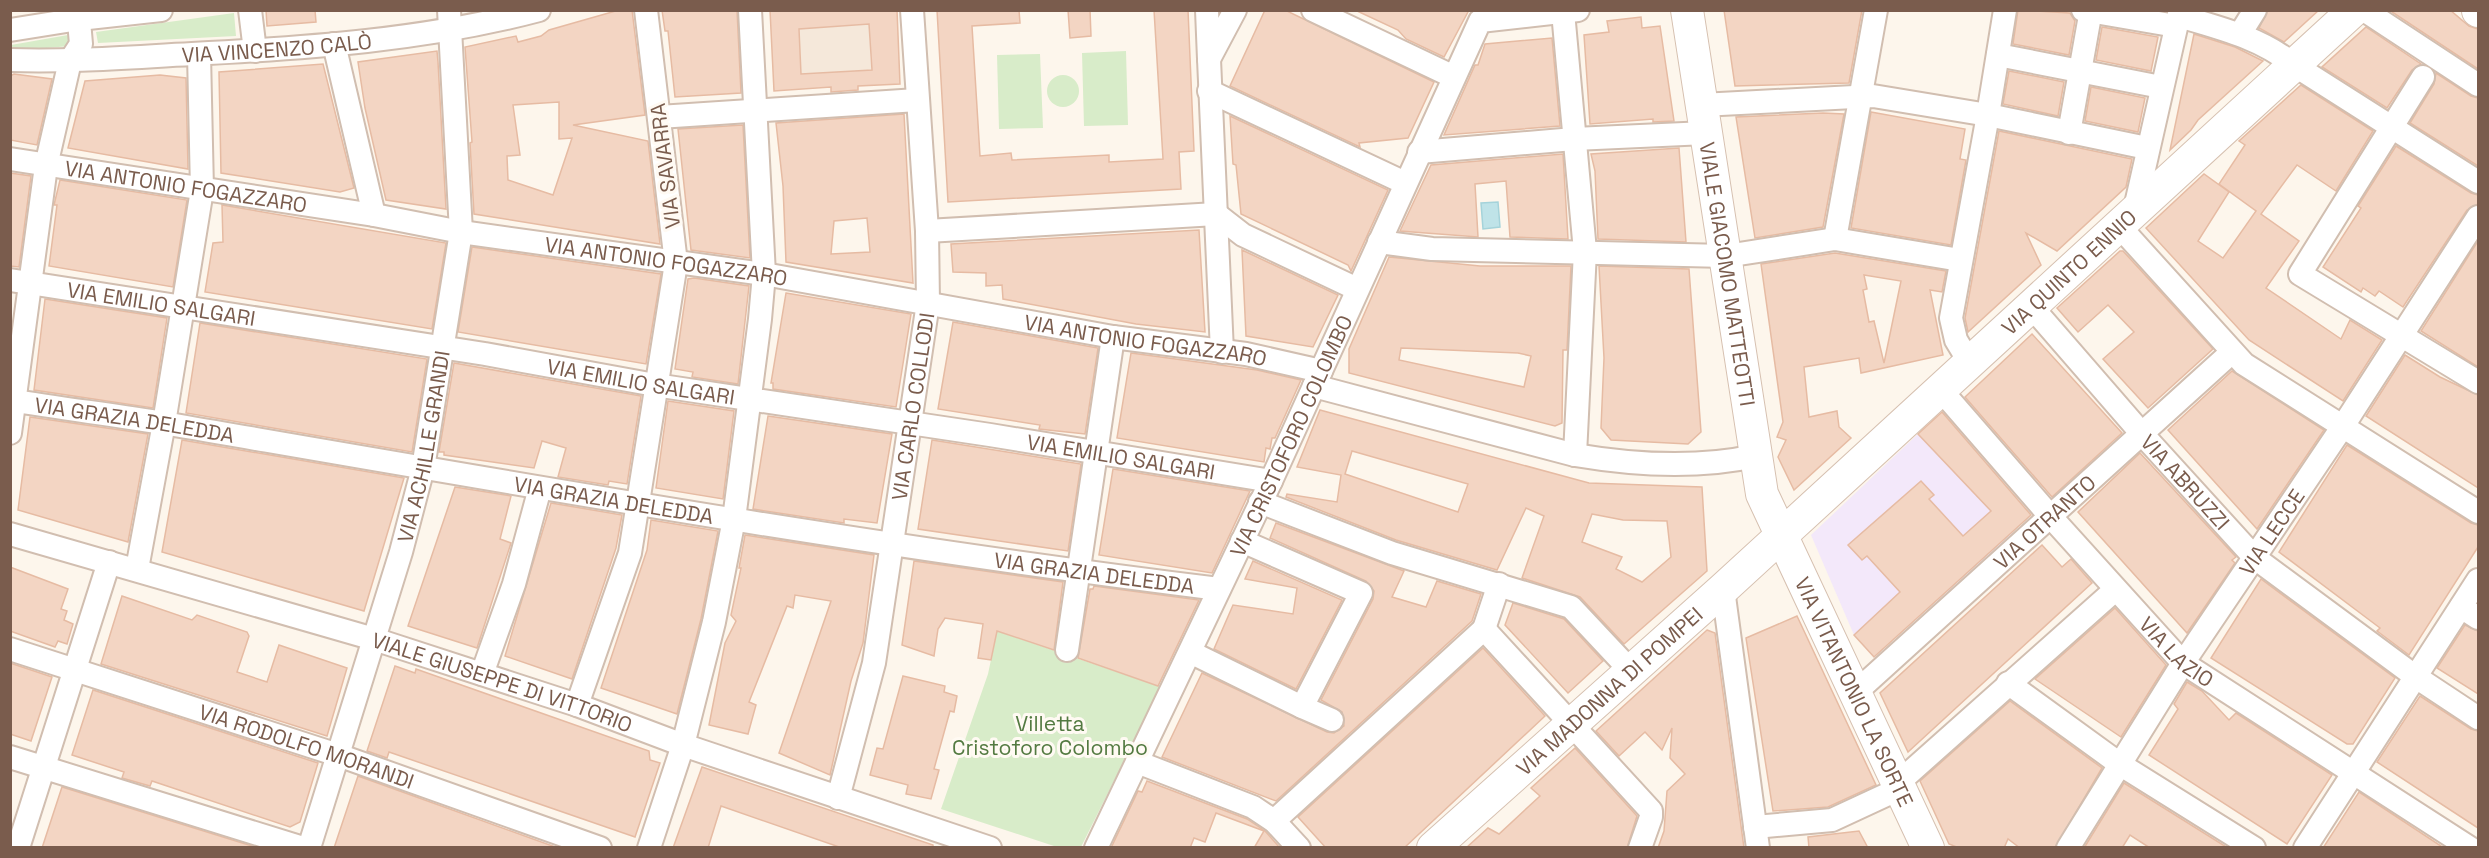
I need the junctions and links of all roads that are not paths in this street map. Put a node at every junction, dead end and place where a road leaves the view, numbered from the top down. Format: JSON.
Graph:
{"nodes":[{"id":1,"x":161,"y":10,"type":"edge"},
{"id":2,"x":250,"y":10,"type":"edge"},
{"id":3,"x":539,"y":10,"type":"edge"},
{"id":4,"x":646,"y":10,"type":"edge"},
{"id":5,"x":750,"y":10,"type":"edge"},
{"id":6,"x":912,"y":10,"type":"edge"},
{"id":7,"x":1207,"y":10,"type":"edge"},
{"id":8,"x":1313,"y":10,"type":"edge"},
{"id":9,"x":1687,"y":10,"type":"edge"},
{"id":10,"x":1876,"y":10,"type":"edge"},
{"id":11,"x":2004,"y":10,"type":"edge"},
{"id":12,"x":2255,"y":10,"type":"edge"},
{"id":13,"x":2354,"y":10,"type":"edge"},
{"id":14,"x":2364,"y":10,"type":"edge"},
{"id":15,"x":1571,"y":11,"type":"edge"},
{"id":16,"x":2088,"y":11,"type":"edge"},
{"id":17,"x":1233,"y":12,"type":"edge"},
{"id":18,"x":78,"y":15,"type":"edge"},
{"id":19,"x":2178,"y":17,"type":"edge"},
{"id":20,"x":449,"y":20,"type":"edge"},
{"id":21,"x":10,"y":30,"type":"edge"},
{"id":22,"x":2240,"y":34,"type":"junction"},
{"id":23,"x":334,"y":44,"type":"junction"},
{"id":24,"x":255,"y":51,"type":"junction"},
{"id":25,"x":199,"y":54,"type":"junction"},
{"id":26,"x":1998,"y":55,"type":"junction"},
{"id":27,"x":1209,"y":59,"type":"junction"},
{"id":28,"x":10,"y":60,"type":"edge"},
{"id":29,"x":70,"y":61,"type":"junction"},
{"id":30,"x":2294,"y":65,"type":"junction"},
{"id":31,"x":2080,"y":71,"type":"junction"},
{"id":32,"x":1454,"y":77,"type":"junction"},
{"id":33,"x":2423,"y":77,"type":"dead end"},
{"id":34,"x":2478,"y":85,"type":"edge"},
{"id":35,"x":2161,"y":87,"type":"junction"},
{"id":36,"x":1209,"y":91,"type":"junction"},
{"id":37,"x":1861,"y":95,"type":"junction"},
{"id":38,"x":917,"y":100,"type":"junction"},
{"id":39,"x":756,"y":110,"type":"junction"},
{"id":40,"x":1988,"y":114,"type":"junction"},
{"id":41,"x":659,"y":117,"type":"junction"},
{"id":42,"x":1704,"y":119,"type":"junction"},
{"id":43,"x":2392,"y":127,"type":"junction"},
{"id":44,"x":2069,"y":133,"type":"junction"},
{"id":45,"x":1574,"y":139,"type":"junction"},
{"id":46,"x":2147,"y":148,"type":"junction"},
{"id":47,"x":1419,"y":152,"type":"junction"},
{"id":48,"x":10,"y":159,"type":"edge"},
{"id":49,"x":46,"y":166,"type":"junction"},
{"id":50,"x":2478,"y":182,"type":"edge"},
{"id":51,"x":1405,"y":183,"type":"junction"},
{"id":52,"x":202,"y":190,"type":"junction"},
{"id":53,"x":1216,"y":214,"type":"junction"},
{"id":54,"x":374,"y":215,"type":"junction"},
{"id":55,"x":2478,"y":217,"type":"edge"},
{"id":56,"x":2126,"y":219,"type":"junction"},
{"id":57,"x":927,"y":231,"type":"junction"},
{"id":58,"x":461,"y":232,"type":"junction"},
{"id":59,"x":1835,"y":239,"type":"junction"},
{"id":60,"x":1379,"y":242,"type":"junction"},
{"id":61,"x":1585,"y":251,"type":"junction"},
{"id":62,"x":1726,"y":256,"type":"junction"},
{"id":63,"x":1960,"y":260,"type":"junction"},
{"id":64,"x":676,"y":263,"type":"junction"},
{"id":65,"x":764,"y":274,"type":"junction"},
{"id":66,"x":20,"y":282,"type":"edge"},
{"id":67,"x":1357,"y":289,"type":"junction"},
{"id":68,"x":928,"y":303,"type":"junction"},
{"id":69,"x":2031,"y":306,"type":"junction"},
{"id":70,"x":184,"y":308,"type":"junction"},
{"id":71,"x":2401,"y":334,"type":"junction"},
{"id":72,"x":1113,"y":337,"type":"junction"},
{"id":73,"x":443,"y":348,"type":"junction"},
{"id":74,"x":1222,"y":352,"type":"junction"},
{"id":75,"x":2232,"y":352,"type":"junction"},
{"id":76,"x":1970,"y":363,"type":"junction"},
{"id":77,"x":1317,"y":379,"type":"junction"},
{"id":78,"x":2478,"y":382,"type":"edge"},
{"id":79,"x":655,"y":385,"type":"junction"},
{"id":80,"x":1940,"y":389,"type":"junction"},
{"id":81,"x":749,"y":398,"type":"junction"},
{"id":82,"x":13,"y":401,"type":"edge"},
{"id":83,"x":164,"y":423,"type":"junction"},
{"id":84,"x":909,"y":424,"type":"junction"},
{"id":85,"x":2343,"y":426,"type":"junction"},
{"id":86,"x":10,"y":433,"type":"edge"},
{"id":87,"x":2143,"y":435,"type":"junction"},
{"id":88,"x":1097,"y":452,"type":"junction"},
{"id":89,"x":1575,"y":455,"type":"junction"},
{"id":90,"x":1755,"y":456,"type":"junction"},
{"id":91,"x":423,"y":468,"type":"junction"},
{"id":92,"x":1271,"y":481,"type":"junction"},
{"id":93,"x":540,"y":488,"type":"junction"},
{"id":94,"x":640,"y":502,"type":"junction"},
{"id":95,"x":1260,"y":502,"type":"junction"},
{"id":96,"x":2478,"y":512,"type":"edge"},
{"id":97,"x":2051,"y":517,"type":"junction"},
{"id":98,"x":734,"y":519,"type":"junction"},
{"id":99,"x":10,"y":534,"type":"edge"},
{"id":100,"x":1782,"y":534,"type":"junction"},
{"id":101,"x":1242,"y":540,"type":"junction"},
{"id":102,"x":892,"y":542,"type":"junction"},
{"id":103,"x":2255,"y":558,"type":"junction"},
{"id":104,"x":109,"y":562,"type":"junction"},
{"id":105,"x":136,"y":569,"type":"junction"},
{"id":106,"x":1079,"y":572,"type":"junction"},
{"id":107,"x":2478,"y":580,"type":"edge"},
{"id":108,"x":1499,"y":584,"type":"junction"},
{"id":109,"x":1219,"y":588,"type":"junction"},
{"id":110,"x":1723,"y":589,"type":"junction"},
{"id":111,"x":2115,"y":590,"type":"junction"},
{"id":112,"x":2470,"y":612,"type":"edge"},
{"id":113,"x":1484,"y":629,"type":"junction"},
{"id":114,"x":374,"y":639,"type":"junction"},
{"id":115,"x":10,"y":649,"type":"edge"},
{"id":116,"x":1067,"y":650,"type":"dead end"},
{"id":117,"x":1190,"y":652,"type":"junction"},
{"id":118,"x":2183,"y":663,"type":"junction"},
{"id":119,"x":74,"y":670,"type":"junction"},
{"id":120,"x":1630,"y":670,"type":"junction"},
{"id":121,"x":482,"y":674,"type":"junction"},
{"id":122,"x":2416,"y":677,"type":"junction"},
{"id":123,"x":2008,"y":683,"type":"junction"},
{"id":124,"x":1856,"y":692,"type":"junction"},
{"id":125,"x":577,"y":705,"type":"junction"},
{"id":126,"x":1302,"y":706,"type":"junction"},
{"id":127,"x":2478,"y":718,"type":"edge"},
{"id":128,"x":1332,"y":720,"type":"dead end"},
{"id":129,"x":1570,"y":724,"type":"junction"},
{"id":130,"x":683,"y":746,"type":"junction"},
{"id":131,"x":338,"y":755,"type":"junction"},
{"id":132,"x":10,"y":757,"type":"edge"},
{"id":133,"x":1137,"y":762,"type":"junction"},
{"id":134,"x":2121,"y":765,"type":"junction"},
{"id":135,"x":43,"y":768,"type":"junction"},
{"id":136,"x":2353,"y":774,"type":"junction"},
{"id":137,"x":1899,"y":785,"type":"junction"},
{"id":138,"x":838,"y":798,"type":"junction"},
{"id":139,"x":1274,"y":821,"type":"junction"},
{"id":140,"x":1756,"y":837,"type":"edge"},
{"id":141,"x":18,"y":848,"type":"edge"},
{"id":142,"x":303,"y":848,"type":"edge"},
{"id":143,"x":309,"y":848,"type":"edge"},
{"id":144,"x":600,"y":848,"type":"edge"},
{"id":145,"x":649,"y":848,"type":"edge"},
{"id":146,"x":990,"y":848,"type":"edge"},
{"id":147,"x":1096,"y":848,"type":"edge"},
{"id":148,"x":1299,"y":848,"type":"edge"},
{"id":149,"x":1433,"y":848,"type":"edge"},
{"id":150,"x":1640,"y":848,"type":"edge"},
{"id":151,"x":1928,"y":848,"type":"edge"},
{"id":152,"x":2068,"y":848,"type":"edge"},
{"id":153,"x":2254,"y":848,"type":"edge"},
{"id":154,"x":2305,"y":848,"type":"edge"},
{"id":155,"x":2470,"y":848,"type":"edge"}],
"edges":[{"from":1,"to":18,"type":"street"},
{"from":2,"to":24,"type":"street"},
{"from":3,"to":20,"type":"street","name":"VIA VINCENZO CALÒ"},
{"from":4,"to":41,"type":"street","name":"VIA SAVARRA"},
{"from":5,"to":39,"type":"street"},
{"from":6,"to":38,"type":"street","name":"VIA CARLO COLLODI"},
{"from":7,"to":27,"type":"street"},
{"from":8,"to":32,"type":"street"},
{"from":9,"to":42,"type":"street","name":"VIALE GIACOMO MATTEOTTI"},
{"from":10,"to":37,"type":"street"},
{"from":11,"to":26,"type":"street"},
{"from":12,"to":22,"type":"street"},
{"from":13,"to":30,"type":"street","name":"VIA QUINTO ENNIO"},
{"from":14,"to":34,"type":"street"},
{"from":15,"to":32,"type":"street","name":"VIA CRISTOFORO COLOMBO"},
{"from":15,"to":45,"type":"street"},
{"from":16,"to":19,"type":"street"},
{"from":16,"to":31,"type":"street"},
{"from":17,"to":27,"type":"street"},
{"from":18,"to":21,"type":"street"},
{"from":18,"to":29,"type":"street"},
{"from":19,"to":22,"type":"street"},
{"from":19,"to":35,"type":"street"},
{"from":20,"to":23,"type":"street","name":"VIA VINCENZO CALÒ"},
{"from":20,"to":58,"type":"street","name":"VIA ACHILLE GRANDI"},
{"from":22,"to":30,"type":"street"},
{"from":23,"to":24,"type":"street","name":"VIA VINCENZO CALÒ"},
{"from":23,"to":54,"type":"street"},
{"from":24,"to":25,"type":"street","name":"VIA VINCENZO CALÒ"},
{"from":25,"to":29,"type":"street","name":"VIA VINCENZO CALÒ"},
{"from":25,"to":52,"type":"street"},
{"from":26,"to":31,"type":"street"},
{"from":26,"to":40,"type":"street"},
{"from":27,"to":36,"type":"street"},
{"from":28,"to":29,"type":"street","name":"VIA VINCENZO CALÒ"},
{"from":29,"to":49,"type":"street"},
{"from":30,"to":43,"type":"street"},
{"from":30,"to":56,"type":"street","name":"VIA QUINTO ENNIO"},
{"from":31,"to":35,"type":"street"},
{"from":31,"to":44,"type":"street"},
{"from":32,"to":47,"type":"street","name":"VIA CRISTOFORO COLOMBO"},
{"from":33,"to":43,"type":"street"},
{"from":35,"to":46,"type":"street"},
{"from":36,"to":51,"type":"street"},
{"from":36,"to":53,"type":"street"},
{"from":37,"to":40,"type":"street"},
{"from":37,"to":42,"type":"street"},
{"from":37,"to":59,"type":"street"},
{"from":38,"to":39,"type":"street"},
{"from":38,"to":57,"type":"street","name":"VIA CARLO COLLODI"},
{"from":39,"to":41,"type":"street"},
{"from":39,"to":65,"type":"street"},
{"from":40,"to":44,"type":"street"},
{"from":40,"to":63,"type":"street"},
{"from":41,"to":64,"type":"street","name":"VIA SAVARRA"},
{"from":42,"to":45,"type":"street"},
{"from":42,"to":62,"type":"street","name":"VIALE GIACOMO MATTEOTTI"},
{"from":43,"to":50,"type":"street"},
{"from":43,"to":71,"type":"street"},
{"from":44,"to":46,"type":"street"},
{"from":45,"to":47,"type":"street"},
{"from":45,"to":61,"type":"street"},
{"from":46,"to":56,"type":"street"},
{"from":47,"to":51,"type":"street","name":"VIA CRISTOFORO COLOMBO"},
{"from":48,"to":49,"type":"street","name":"VIA ANTONIO FOGAZZARO"},
{"from":49,"to":52,"type":"street","name":"VIA ANTONIO FOGAZZARO"},
{"from":49,"to":66,"type":"street"},
{"from":51,"to":60,"type":"street","name":"VIA CRISTOFORO COLOMBO"},
{"from":52,"to":54,"type":"street","name":"VIA ANTONIO FOGAZZARO"},
{"from":52,"to":70,"type":"street"},
{"from":53,"to":57,"type":"street"},
{"from":53,"to":67,"type":"street"},
{"from":53,"to":74,"type":"street"},
{"from":54,"to":58,"type":"street","name":"VIA ANTONIO FOGAZZARO"},
{"from":55,"to":71,"type":"street","name":"VIA LECCE"},
{"from":56,"to":69,"type":"street","name":"VIA QUINTO ENNIO"},
{"from":56,"to":75,"type":"street"},
{"from":57,"to":68,"type":"street","name":"VIA CARLO COLLODI"},
{"from":58,"to":64,"type":"street","name":"VIA ANTONIO FOGAZZARO"},
{"from":58,"to":73,"type":"street","name":"VIA ACHILLE GRANDI"},
{"from":59,"to":62,"type":"street"},
{"from":59,"to":63,"type":"street"},
{"from":60,"to":61,"type":"street"},
{"from":60,"to":67,"type":"street","name":"VIA CRISTOFORO COLOMBO"},
{"from":61,"to":62,"type":"street"},
{"from":61,"to":89,"type":"street"},
{"from":62,"to":90,"type":"street","name":"VIALE GIACOMO MATTEOTTI"},
{"from":63,"to":76,"type":"street"},
{"from":64,"to":65,"type":"street","name":"VIA ANTONIO FOGAZZARO"},
{"from":64,"to":79,"type":"street","name":"VIA SAVARRA"},
{"from":65,"to":68,"type":"street","name":"VIA ANTONIO FOGAZZARO"},
{"from":65,"to":81,"type":"street"},
{"from":66,"to":70,"type":"street","name":"VIA EMILIO SALGARI"},
{"from":66,"to":82,"type":"street"},
{"from":67,"to":77,"type":"street","name":"VIA CRISTOFORO COLOMBO"},
{"from":68,"to":72,"type":"street","name":"VIA ANTONIO FOGAZZARO"},
{"from":68,"to":84,"type":"street","name":"VIA CARLO COLLODI"},
{"from":69,"to":76,"type":"street","name":"VIA QUINTO ENNIO"},
{"from":69,"to":87,"type":"street","name":"VIA ABRUZZI"},
{"from":70,"to":73,"type":"street","name":"VIA EMILIO SALGARI"},
{"from":70,"to":83,"type":"street"},
{"from":71,"to":78,"type":"street"},
{"from":71,"to":85,"type":"street","name":"VIA LECCE"},
{"from":72,"to":74,"type":"street","name":"VIA ANTONIO FOGAZZARO"},
{"from":72,"to":88,"type":"street"},
{"from":73,"to":79,"type":"street","name":"VIA EMILIO SALGARI"},
{"from":73,"to":91,"type":"street","name":"VIA ACHILLE GRANDI"},
{"from":74,"to":77,"type":"street","name":"VIA ANTONIO FOGAZZARO"},
{"from":75,"to":85,"type":"street"},
{"from":75,"to":87,"type":"street","name":"VIA OTRANTO"},
{"from":76,"to":80,"type":"street","name":"VIA QUINTO ENNIO"},
{"from":77,"to":89,"type":"street","name":"VIA ANTONIO FOGAZZARO"},
{"from":77,"to":92,"type":"street","name":"VIA CRISTOFORO COLOMBO"},
{"from":79,"to":81,"type":"street","name":"VIA EMILIO SALGARI"},
{"from":79,"to":94,"type":"street","name":"VIA SAVARRA"},
{"from":80,"to":97,"type":"street","name":"VIA LAZIO"},
{"from":80,"to":100,"type":"street","name":"VIA QUINTO ENNIO"},
{"from":81,"to":84,"type":"street","name":"VIA EMILIO SALGARI"},
{"from":81,"to":98,"type":"street"},
{"from":82,"to":83,"type":"street","name":"VIA GRAZIA DELEDDA"},
{"from":82,"to":86,"type":"street"},
{"from":83,"to":91,"type":"street","name":"VIA GRAZIA DELEDDA"},
{"from":83,"to":105,"type":"street"},
{"from":84,"to":88,"type":"street","name":"VIA EMILIO SALGARI"},
{"from":84,"to":102,"type":"street","name":"VIA CARLO COLLODI"},
{"from":85,"to":96,"type":"street"},
{"from":85,"to":103,"type":"street","name":"VIA LECCE"},
{"from":87,"to":97,"type":"street","name":"VIA OTRANTO"},
{"from":87,"to":103,"type":"street","name":"VIA ABRUZZI"},
{"from":88,"to":92,"type":"street","name":"VIA EMILIO SALGARI"},
{"from":88,"to":106,"type":"street"},
{"from":89,"to":90,"type":"street","name":"VIA ANTONIO FOGAZZARO"},
{"from":90,"to":100,"type":"street","name":"VIALE GIACOMO MATTEOTTI"},
{"from":91,"to":93,"type":"street","name":"VIA GRAZIA DELEDDA"},
{"from":91,"to":114,"type":"street","name":"VIA ACHILLE GRANDI"},
{"from":92,"to":95,"type":"street","name":"VIA CRISTOFORO COLOMBO"},
{"from":93,"to":94,"type":"street","name":"VIA GRAZIA DELEDDA"},
{"from":93,"to":121,"type":"street"},
{"from":94,"to":98,"type":"street","name":"VIA GRAZIA DELEDDA"},
{"from":94,"to":125,"type":"street","name":"VIA SAVARRA"},
{"from":95,"to":101,"type":"street","name":"VIA CRISTOFORO COLOMBO"},
{"from":95,"to":108,"type":"street"},
{"from":97,"to":111,"type":"street","name":"VIA LAZIO"},
{"from":97,"to":124,"type":"street","name":"VIA OTRANTO"},
{"from":98,"to":102,"type":"street","name":"VIA GRAZIA DELEDDA"},
{"from":98,"to":130,"type":"street"},
{"from":99,"to":104,"type":"street","name":"VIALE GIUSEPPE DI VITTORIO"},
{"from":100,"to":110,"type":"street","name":"VIA MADONNA DI POMPEI"},
{"from":100,"to":124,"type":"street","name":"VIA VITANTONIO LA SORTE"},
{"from":101,"to":109,"type":"street","name":"VIA CRISTOFORO COLOMBO"},
{"from":101,"to":126,"type":"street"},
{"from":102,"to":106,"type":"street","name":"VIA GRAZIA DELEDDA"},
{"from":102,"to":138,"type":"street","name":"VIA CARLO COLLODI"},
{"from":103,"to":118,"type":"street","name":"VIA LECCE"},
{"from":103,"to":122,"type":"street","name":"VIA ABRUZZI"},
{"from":104,"to":105,"type":"street","name":"VIALE GIUSEPPE DI VITTORIO"},
{"from":104,"to":119,"type":"street"},
{"from":105,"to":114,"type":"street","name":"VIALE GIUSEPPE DI VITTORIO"},
{"from":106,"to":109,"type":"street","name":"VIA GRAZIA DELEDDA"},
{"from":106,"to":116,"type":"street"},
{"from":107,"to":112,"type":"street"},
{"from":108,"to":113,"type":"street"},
{"from":108,"to":120,"type":"street"},
{"from":109,"to":117,"type":"street","name":"VIA CRISTOFORO COLOMBO"},
{"from":110,"to":120,"type":"street","name":"VIA MADONNA DI POMPEI"},
{"from":110,"to":140,"type":"street"},
{"from":111,"to":118,"type":"street","name":"VIA LAZIO"},
{"from":111,"to":123,"type":"street"},
{"from":112,"to":122,"type":"street"},
{"from":113,"to":129,"type":"street"},
{"from":113,"to":139,"type":"street"},
{"from":114,"to":121,"type":"street","name":"VIALE GIUSEPPE DI VITTORIO"},
{"from":114,"to":131,"type":"street","name":"VIA ACHILLE GRANDI"},
{"from":115,"to":119,"type":"street","name":"VIA RODOLFO MORANDI"},
{"from":117,"to":126,"type":"street"},
{"from":117,"to":133,"type":"street","name":"VIA CRISTOFORO COLOMBO"},
{"from":118,"to":134,"type":"street","name":"VIA LECCE"},
{"from":118,"to":136,"type":"street","name":"VIA LAZIO"},
{"from":119,"to":131,"type":"street","name":"VIA RODOLFO MORANDI"},
{"from":119,"to":135,"type":"street"},
{"from":120,"to":129,"type":"street","name":"VIA MADONNA DI POMPEI"},
{"from":121,"to":125,"type":"street","name":"VIALE GIUSEPPE DI VITTORIO"},
{"from":122,"to":127,"type":"street","name":"VIA ABRUZZI"},
{"from":122,"to":136,"type":"street"},
{"from":123,"to":134,"type":"street"},
{"from":123,"to":137,"type":"street"},
{"from":124,"to":137,"type":"street","name":"VIA VITANTONIO LA SORTE"},
{"from":125,"to":130,"type":"street","name":"VIALE GIUSEPPE DI VITTORIO"},
{"from":126,"to":128,"type":"street"},
{"from":129,"to":149,"type":"street","name":"VIA MADONNA DI POMPEI"},
{"from":129,"to":150,"type":"street"},
{"from":130,"to":138,"type":"street","name":"VIALE GIUSEPPE DI VITTORIO"},
{"from":130,"to":145,"type":"street"},
{"from":131,"to":143,"type":"street","name":"VIA ACHILLE GRANDI"},
{"from":131,"to":144,"type":"street","name":"VIA RODOLFO MORANDI"},
{"from":132,"to":135,"type":"street"},
{"from":133,"to":139,"type":"street"},
{"from":133,"to":147,"type":"street","name":"VIA CRISTOFORO COLOMBO"},
{"from":134,"to":152,"type":"street","name":"VIA LECCE"},
{"from":134,"to":153,"type":"street"},
{"from":135,"to":141,"type":"street"},
{"from":135,"to":142,"type":"street"},
{"from":136,"to":154,"type":"street"},
{"from":136,"to":155,"type":"street","name":"VIA LAZIO"},
{"from":137,"to":140,"type":"street"},
{"from":137,"to":151,"type":"street","name":"VIA VITANTONIO LA SORTE"},
{"from":138,"to":146,"type":"street","name":"VIALE GIUSEPPE DI VITTORIO"},
{"from":139,"to":148,"type":"street"}]}
